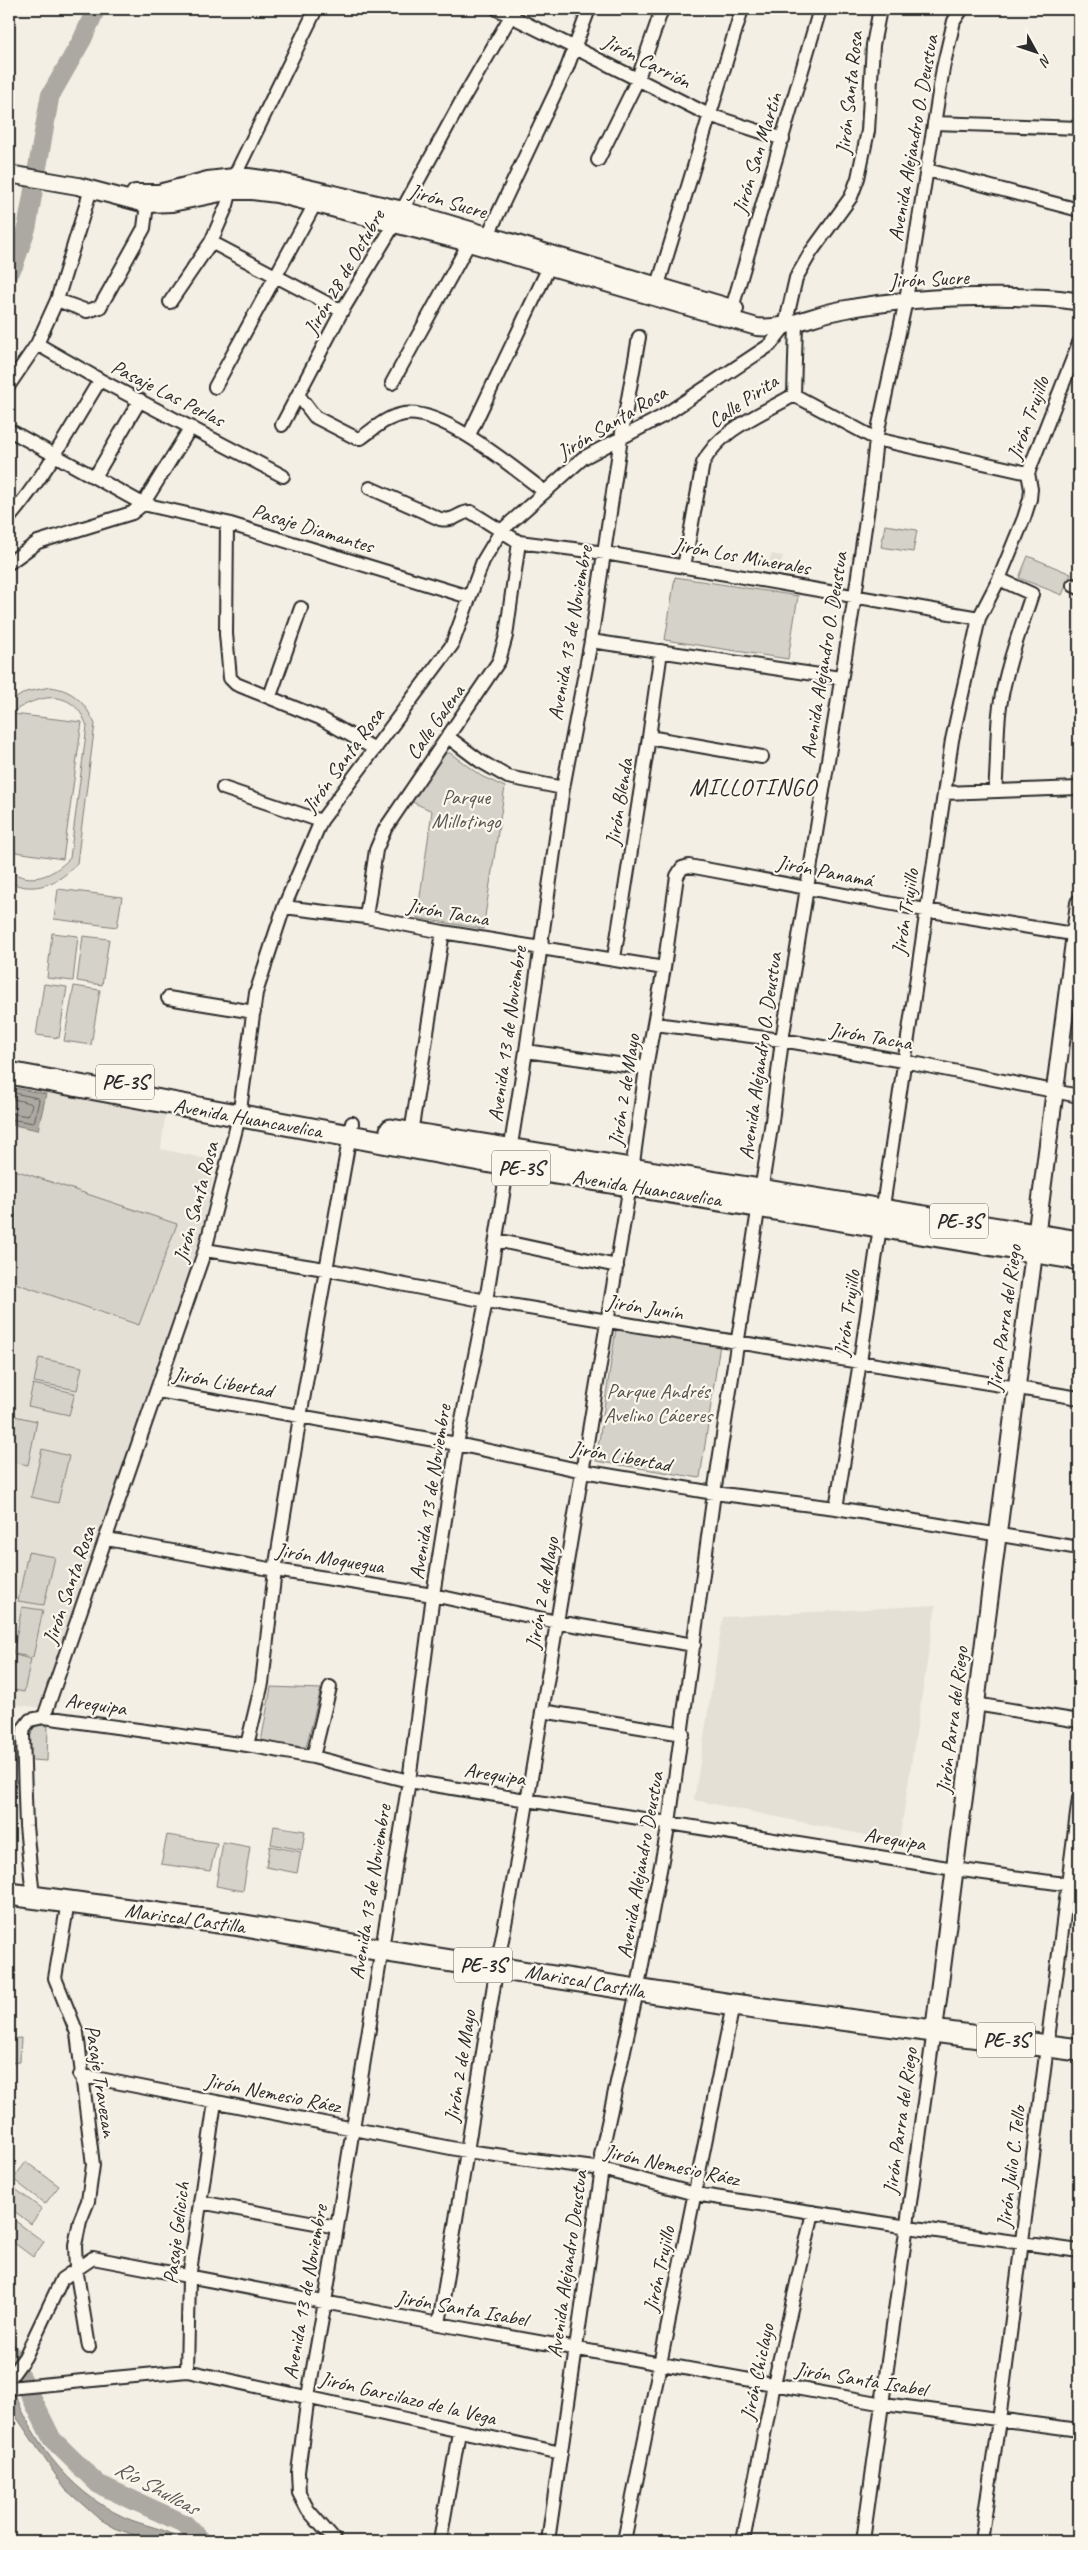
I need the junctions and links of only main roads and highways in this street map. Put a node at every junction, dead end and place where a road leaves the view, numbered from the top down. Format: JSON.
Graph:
{"nodes":[{"id":1,"x":9,"y":1060,"type":"edge"},
{"id":2,"x":9,"y":1073,"type":"edge"},
{"id":3,"x":240,"y":1111,"type":"junction"},
{"id":4,"x":351,"y":1130,"type":"junction"},
{"id":5,"x":509,"y":1157,"type":"junction"},
{"id":6,"x":1079,"y":1242,"type":"edge"},
{"id":7,"x":1036,"y":1243,"type":"junction"},
{"id":8,"x":1079,"y":1259,"type":"edge"},
{"id":9,"x":9,"y":1894,"type":"edge"},
{"id":10,"x":1079,"y":2050,"type":"edge"}],
"edges":[{"from":1,"to":3,"type":"highway","name":"Avenida Huancavelica","number":"PE-3S"},
{"from":2,"to":3,"type":"highway","name":"Avenida Huancavelica","number":"PE-3S"},
{"from":3,"to":4,"type":"highway","name":"Avenida Huancavelica","number":"PE-3S"},
{"from":4,"to":5,"type":"highway","name":"Avenida Huancavelica","number":"PE-3S"},
{"from":4,"to":5,"type":"highway","name":"Avenida Huancavelica","number":"PE-3S"},
{"from":5,"to":7,"type":"highway","name":"Avenida Huancavelica","number":"PE-3S"},
{"from":6,"to":7,"type":"highway","name":"Avenida Huancavelica","number":"PE-3S"},
{"from":7,"to":8,"type":"highway","name":"Avenida Huancavelica","number":"PE-3S"},
{"from":9,"to":10,"type":"highway","name":"Mariscal Castilla","number":"PE-3S"}]}
